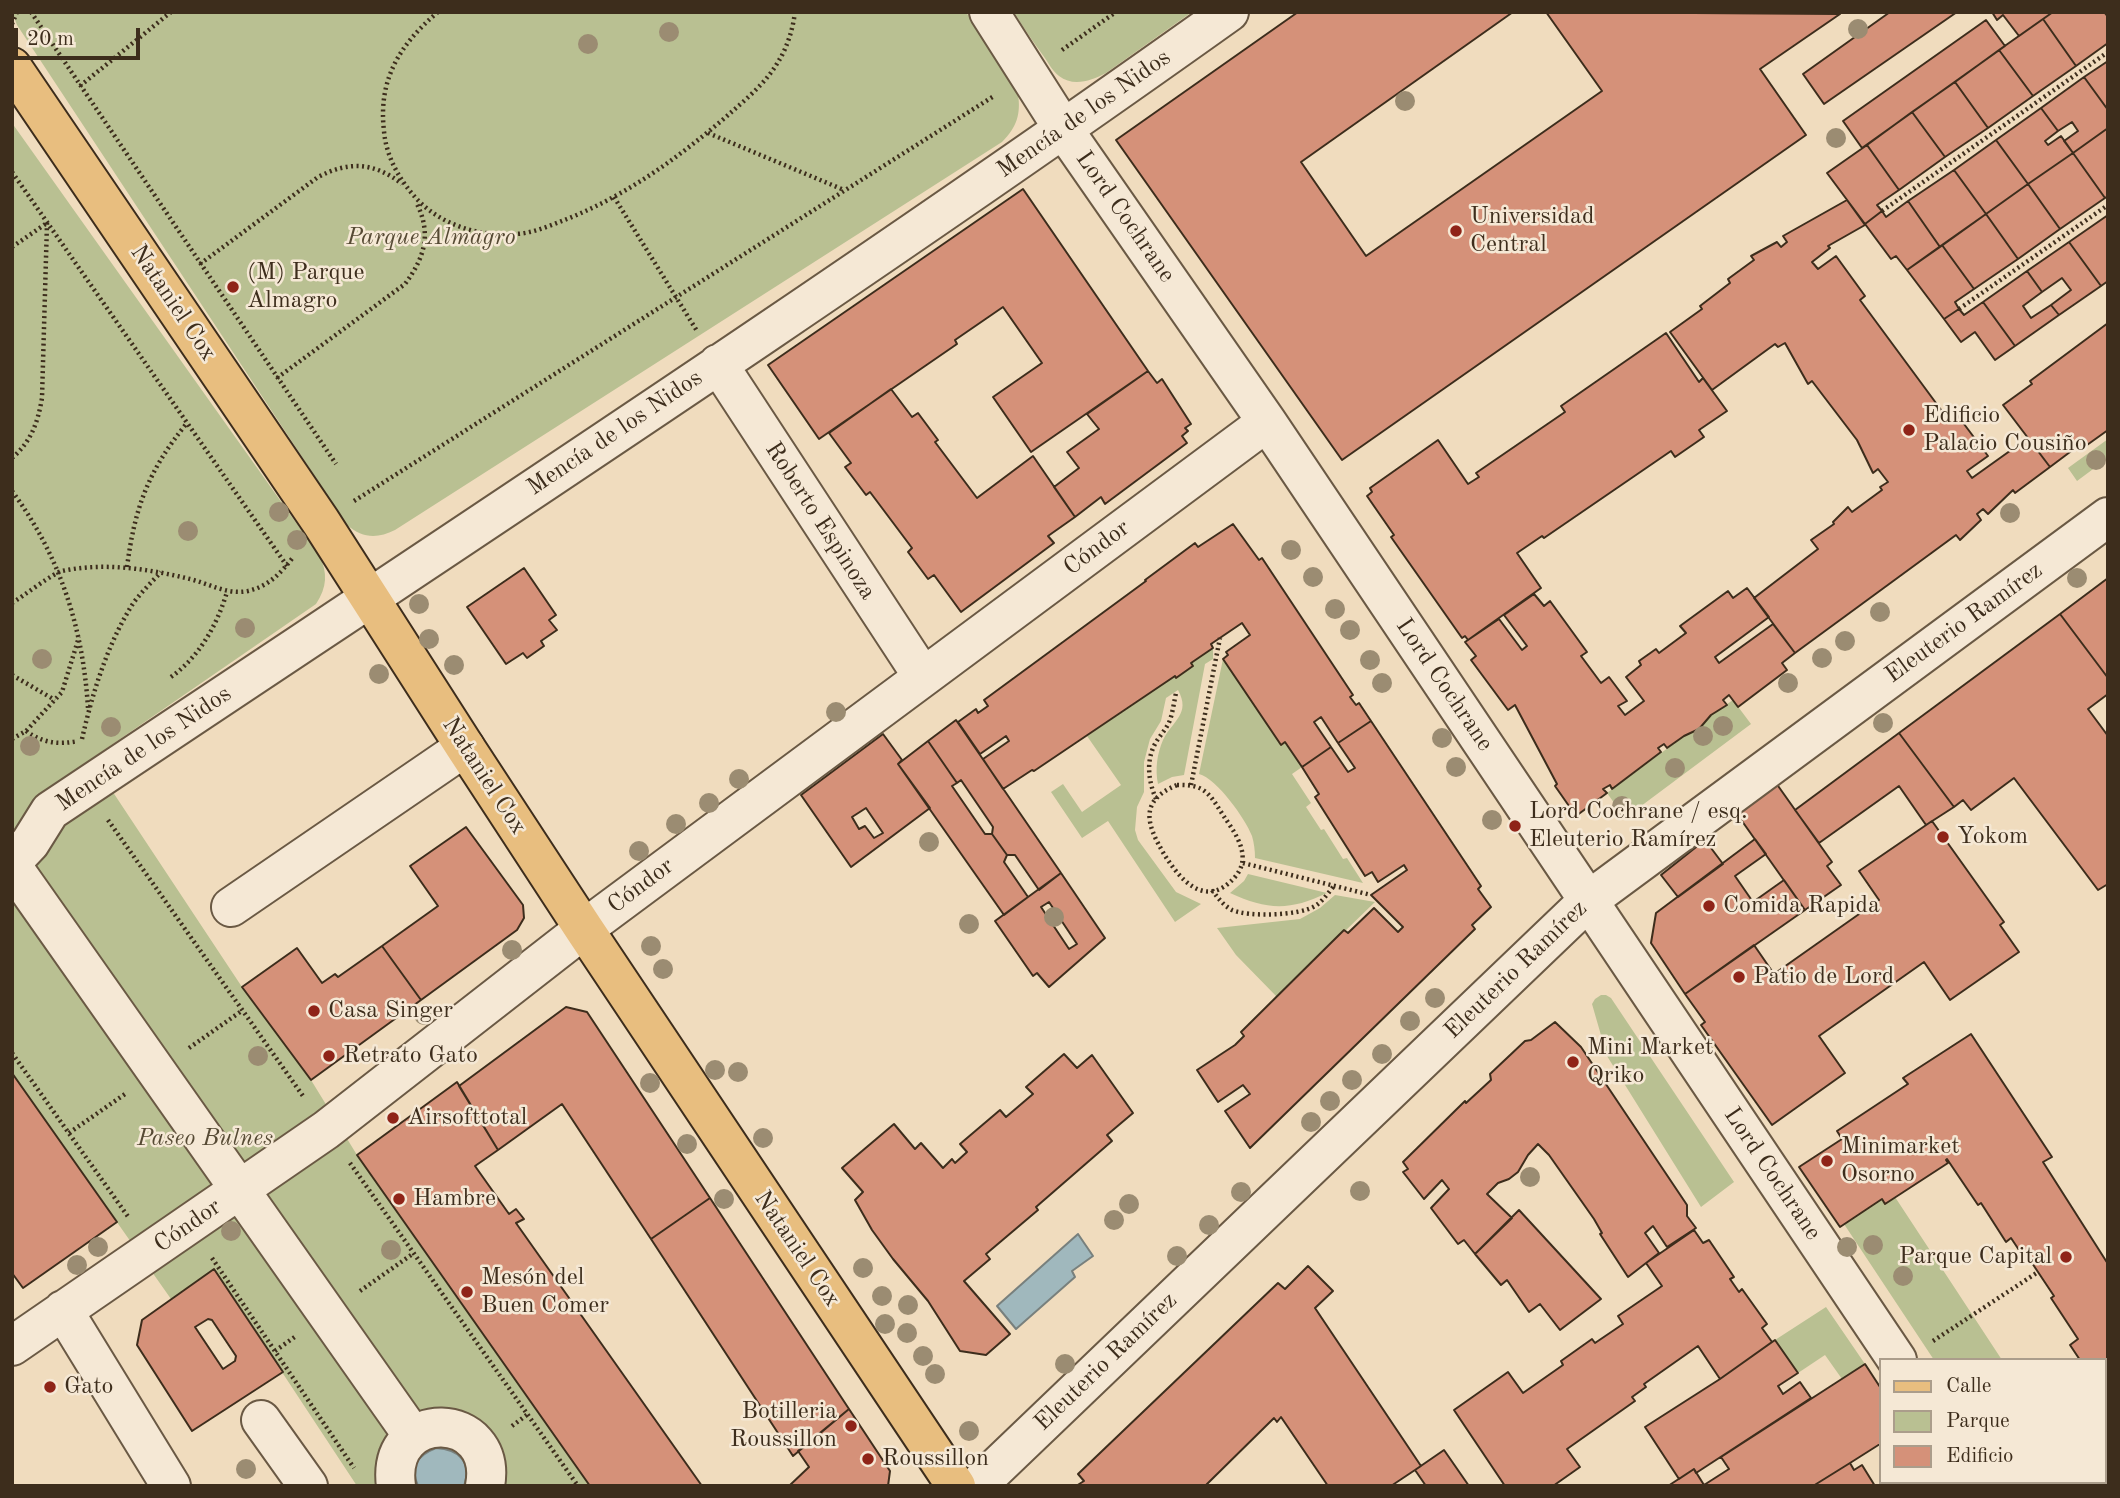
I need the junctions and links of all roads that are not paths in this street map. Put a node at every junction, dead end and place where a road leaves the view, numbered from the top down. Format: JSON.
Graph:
{"nodes":[{"id":1,"x":989,"y":12,"type":"edge"},
{"id":2,"x":1229,"y":12,"type":"edge"},
{"id":3,"x":12,"y":67,"type":"edge"},
{"id":4,"x":1064,"y":130,"type":"junction"},
{"id":5,"x":718,"y":364,"type":"junction"},
{"id":6,"x":1267,"y":422,"type":"junction"},
{"id":7,"x":2108,"y":517,"type":"edge"},
{"id":8,"x":370,"y":599,"type":"junction"},
{"id":9,"x":923,"y":677,"type":"junction"},
{"id":10,"x":465,"y":747,"type":"junction"},
{"id":11,"x":12,"y":864,"type":"edge"},
{"id":12,"x":1588,"y":900,"type":"junction"},
{"id":13,"x":232,"y":907,"type":"dead end"},
{"id":14,"x":584,"y":929,"type":"junction"},
{"id":15,"x":240,"y":1190,"type":"junction"},
{"id":16,"x":63,"y":1310,"type":"junction"},
{"id":17,"x":18,"y":1330,"type":"edge"},
{"id":18,"x":1911,"y":1353,"type":"edge"},
{"id":19,"x":261,"y":1420,"type":"dead end"},
{"id":20,"x":413,"y":1436,"type":"junction"},
{"id":21,"x":171,"y":1486,"type":"edge"},
{"id":22,"x":309,"y":1486,"type":"edge"},
{"id":23,"x":396,"y":1486,"type":"edge"},
{"id":24,"x":485,"y":1486,"type":"edge"},
{"id":25,"x":956,"y":1486,"type":"edge"},
{"id":26,"x":977,"y":1486,"type":"edge"}],
"edges":[{"from":1,"to":4,"type":"street","name":"Lord Cochrane"},
{"from":2,"to":4,"type":"street","name":"Mencía de los Nidos"},
{"from":3,"to":8,"type":"main road","name":"Nataniel Cox"},
{"from":4,"to":5,"type":"street","name":"Mencía de los Nidos"},
{"from":4,"to":6,"type":"street","name":"Lord Cochrane"},
{"from":5,"to":8,"type":"street","name":"Mencía de los Nidos"},
{"from":5,"to":9,"type":"street","name":"Roberto Espinoza"},
{"from":6,"to":9,"type":"street","name":"Cóndor"},
{"from":6,"to":12,"type":"street","name":"Lord Cochrane"},
{"from":7,"to":12,"type":"street","name":"Eleuterio Ramírez"},
{"from":8,"to":10,"type":"main road","name":"Nataniel Cox"},
{"from":8,"to":11,"type":"street","name":"Mencía de los Nidos"},
{"from":9,"to":14,"type":"street","name":"Cóndor"},
{"from":10,"to":13,"type":"street"},
{"from":10,"to":14,"type":"main road","name":"Nataniel Cox"},
{"from":11,"to":15,"type":"street"},
{"from":12,"to":18,"type":"street","name":"Lord Cochrane"},
{"from":12,"to":26,"type":"street","name":"Eleuterio Ramírez"},
{"from":14,"to":15,"type":"street","name":"Cóndor"},
{"from":14,"to":25,"type":"main road","name":"Nataniel Cox"},
{"from":15,"to":16,"type":"street","name":"Cóndor"},
{"from":15,"to":20,"type":"street"},
{"from":16,"to":17,"type":"street","name":"Cóndor"},
{"from":16,"to":21,"type":"street"},
{"from":19,"to":22,"type":"street"},
{"from":20,"to":23,"type":"street"},
{"from":20,"to":24,"type":"street"}]}
